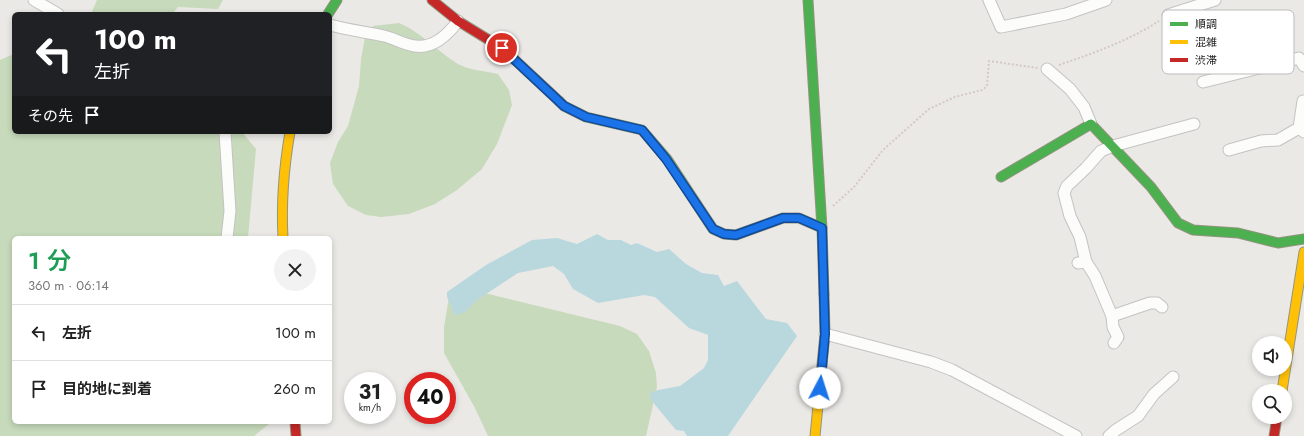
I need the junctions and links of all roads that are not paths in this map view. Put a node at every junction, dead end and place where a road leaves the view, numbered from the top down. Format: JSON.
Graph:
{"nodes":[{"id":1,"x":34,"y":0,"type":"edge"},
{"id":2,"x":337,"y":0,"type":"edge"},
{"id":3,"x":432,"y":0,"type":"edge"},
{"id":4,"x":808,"y":0,"type":"edge"},
{"id":5,"x":989,"y":0,"type":"edge"},
{"id":6,"x":1215,"y":0,"type":"edge"},
{"id":7,"x":1098,"y":1,"type":"edge"},
{"id":8,"x":1184,"y":10,"type":"edge"},
{"id":9,"x":55,"y":12,"type":"edge"},
{"id":10,"x":329,"y":12,"type":"edge"},
{"id":11,"x":458,"y":21,"type":"junction"},
{"id":12,"x":332,"y":25,"type":"edge"},
{"id":13,"x":1294,"y":59,"type":"edge"},
{"id":14,"x":1304,"y":66,"type":"edge"},
{"id":15,"x":1047,"y":69,"type":"road end"},
{"id":16,"x":1235,"y":74,"type":"edge"},
{"id":17,"x":1203,"y":82,"type":"dead end"},
{"id":18,"x":1303,"y":101,"type":"edge"},
{"id":19,"x":1091,"y":124,"type":"junction"},
{"id":20,"x":1194,"y":124,"type":"dead end"},
{"id":21,"x":1301,"y":130,"type":"edge"},
{"id":22,"x":225,"y":134,"type":"edge"},
{"id":23,"x":290,"y":134,"type":"edge"},
{"id":24,"x":1113,"y":146,"type":"junction"},
{"id":25,"x":1229,"y":150,"type":"dead end"},
{"id":26,"x":1001,"y":177,"type":"dead end"},
{"id":27,"x":822,"y":228,"type":"junction"},
{"id":28,"x":227,"y":236,"type":"edge"},
{"id":29,"x":283,"y":236,"type":"edge"},
{"id":30,"x":1304,"y":239,"type":"edge"},
{"id":31,"x":1304,"y":252,"type":"edge"},
{"id":32,"x":1162,"y":307,"type":"dead end"},
{"id":33,"x":1112,"y":316,"type":"junction"},
{"id":34,"x":825,"y":334,"type":"junction"},
{"id":35,"x":1114,"y":343,"type":"dead end"},
{"id":36,"x":1173,"y":377,"type":"dead end"},
{"id":37,"x":1283,"y":384,"type":"edge"},
{"id":38,"x":295,"y":424,"type":"edge"},
{"id":39,"x":1276,"y":424,"type":"edge"},
{"id":40,"x":296,"y":436,"type":"edge"},
{"id":41,"x":815,"y":436,"type":"edge"},
{"id":42,"x":1076,"y":436,"type":"edge"},
{"id":43,"x":1109,"y":436,"type":"edge"},
{"id":44,"x":1274,"y":436,"type":"edge"}],
"edges":[{"from":1,"to":9,"type":"street"},
{"from":2,"to":10,"type":"street"},
{"from":3,"to":11,"type":"street"},
{"from":4,"to":27,"type":"street"},
{"from":5,"to":7,"type":"street"},
{"from":6,"to":8,"type":"street"},
{"from":11,"to":12,"type":"street"},
{"from":11,"to":27,"type":"street"},
{"from":13,"to":14,"type":"street"},
{"from":15,"to":19,"type":"street"},
{"from":16,"to":17,"type":"street"},
{"from":18,"to":21,"type":"street"},
{"from":19,"to":24,"type":"street"},
{"from":19,"to":26,"type":"street"},
{"from":20,"to":24,"type":"street"},
{"from":21,"to":25,"type":"street"},
{"from":22,"to":28,"type":"street"},
{"from":23,"to":29,"type":"street"},
{"from":24,"to":30,"type":"street"},
{"from":24,"to":33,"type":"street"},
{"from":27,"to":34,"type":"street"},
{"from":31,"to":37,"type":"street"},
{"from":32,"to":33,"type":"street"},
{"from":33,"to":35,"type":"street"},
{"from":34,"to":41,"type":"street"},
{"from":34,"to":42,"type":"street"},
{"from":36,"to":43,"type":"street"},
{"from":38,"to":40,"type":"street"},
{"from":39,"to":44,"type":"street"}]}
